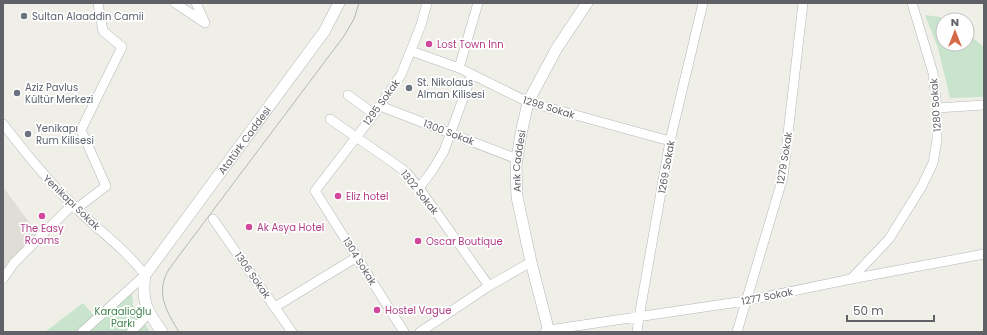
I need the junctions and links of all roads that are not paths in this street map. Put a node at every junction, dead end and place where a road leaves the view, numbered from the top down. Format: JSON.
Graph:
{"nodes":[{"id":1,"x":98,"y":3,"type":"edge"},
{"id":2,"x":175,"y":3,"type":"edge"},
{"id":3,"x":196,"y":3,"type":"edge"},
{"id":4,"x":339,"y":3,"type":"edge"},
{"id":5,"x":427,"y":3,"type":"edge"},
{"id":6,"x":478,"y":3,"type":"edge"},
{"id":7,"x":587,"y":3,"type":"edge"},
{"id":8,"x":702,"y":3,"type":"edge"},
{"id":9,"x":803,"y":3,"type":"edge"},
{"id":10,"x":912,"y":3,"type":"edge"},
{"id":11,"x":411,"y":51,"type":"junction"},
{"id":12,"x":459,"y":68,"type":"junction"},
{"id":13,"x":472,"y":74,"type":"junction"},
{"id":14,"x":348,"y":95,"type":"dead end"},
{"id":15,"x":528,"y":102,"type":"junction"},
{"id":16,"x":984,"y":105,"type":"edge"},
{"id":17,"x":380,"y":106,"type":"junction"},
{"id":18,"x":937,"y":108,"type":"junction"},
{"id":19,"x":374,"y":114,"type":"junction"},
{"id":20,"x":330,"y":119,"type":"dead end"},
{"id":21,"x":3,"y":124,"type":"edge"},
{"id":22,"x":451,"y":133,"type":"junction"},
{"id":23,"x":356,"y":137,"type":"junction"},
{"id":24,"x":670,"y":141,"type":"junction"},
{"id":25,"x":517,"y":159,"type":"junction"},
{"id":26,"x":419,"y":188,"type":"junction"},
{"id":27,"x":315,"y":191,"type":"joint"},
{"id":28,"x":74,"y":207,"type":"junction"},
{"id":29,"x":213,"y":219,"type":"dead end"},
{"id":30,"x":984,"y":254,"type":"edge"},
{"id":31,"x":357,"y":257,"type":"junction"},
{"id":32,"x":531,"y":262,"type":"junction"},
{"id":33,"x":145,"y":275,"type":"junction"},
{"id":34,"x":851,"y":278,"type":"junction"},
{"id":35,"x":3,"y":279,"type":"edge"},
{"id":36,"x":490,"y":286,"type":"junction"},
{"id":37,"x":745,"y":301,"type":"junction"},
{"id":38,"x":276,"y":307,"type":"junction"},
{"id":39,"x":149,"y":313,"type":"junction"},
{"id":40,"x":639,"y":317,"type":"junction"},
{"id":41,"x":548,"y":331,"type":"edge"},
{"id":42,"x":82,"y":332,"type":"edge"},
{"id":43,"x":131,"y":332,"type":"edge"},
{"id":44,"x":162,"y":332,"type":"edge"},
{"id":45,"x":292,"y":332,"type":"edge"},
{"id":46,"x":404,"y":332,"type":"edge"},
{"id":47,"x":420,"y":332,"type":"edge"},
{"id":48,"x":637,"y":332,"type":"edge"},
{"id":49,"x":737,"y":332,"type":"edge"}],
"edges":[{"from":1,"to":28,"type":"street"},
{"from":2,"to":3,"type":"street"},
{"from":4,"to":33,"type":"street","name":"Atatürk Caddesi"},
{"from":5,"to":11,"type":"street","name":"1295 Sokak"},
{"from":6,"to":12,"type":"street"},
{"from":7,"to":15,"type":"street","name":"Arık Caddesi"},
{"from":8,"to":24,"type":"street","name":"1269 Sokak"},
{"from":9,"to":37,"type":"street","name":"1279 Sokak"},
{"from":10,"to":18,"type":"street","name":"1280 Sokak"},
{"from":11,"to":12,"type":"street","name":"1298 Sokak"},
{"from":11,"to":17,"type":"street","name":"1295 Sokak"},
{"from":12,"to":13,"type":"street","name":"1298 Sokak"},
{"from":13,"to":15,"type":"street","name":"1298 Sokak"},
{"from":13,"to":22,"type":"street"},
{"from":14,"to":19,"type":"street"},
{"from":15,"to":24,"type":"street","name":"1298 Sokak"},
{"from":15,"to":25,"type":"street","name":"Arık Caddesi"},
{"from":16,"to":18,"type":"street"},
{"from":17,"to":19,"type":"street","name":"1295 Sokak"},
{"from":17,"to":22,"type":"street","name":"1300 Sokak"},
{"from":18,"to":34,"type":"street","name":"1280 Sokak"},
{"from":19,"to":23,"type":"street","name":"1295 Sokak"},
{"from":20,"to":23,"type":"street","name":"1302 Sokak"},
{"from":21,"to":28,"type":"street","name":"Yenikapı Sokak"},
{"from":22,"to":25,"type":"street","name":"1300 Sokak"},
{"from":22,"to":26,"type":"street"},
{"from":23,"to":26,"type":"street","name":"1302 Sokak"},
{"from":23,"to":27,"type":"street","name":"1295 Sokak"},
{"from":24,"to":40,"type":"street","name":"1269 Sokak"},
{"from":25,"to":32,"type":"street","name":"Arık Caddesi"},
{"from":26,"to":36,"type":"street","name":"1302 Sokak"},
{"from":27,"to":31,"type":"street","name":"1304 Sokak"},
{"from":28,"to":33,"type":"street","name":"Yenikapı Sokak"},
{"from":28,"to":35,"type":"street"},
{"from":29,"to":38,"type":"street","name":"1306 Sokak"},
{"from":30,"to":34,"type":"street","name":"1277 Sokak"},
{"from":31,"to":38,"type":"street"},
{"from":31,"to":46,"type":"street","name":"1304 Sokak"},
{"from":32,"to":36,"type":"street"},
{"from":32,"to":41,"type":"street","name":"Arık Caddesi"},
{"from":33,"to":39,"type":"street"},
{"from":33,"to":42,"type":"street"},
{"from":34,"to":37,"type":"street","name":"1277 Sokak"},
{"from":36,"to":47,"type":"street"},
{"from":37,"to":40,"type":"street","name":"1277 Sokak"},
{"from":37,"to":49,"type":"street","name":"1279 Sokak"},
{"from":38,"to":45,"type":"street","name":"1306 Sokak"},
{"from":39,"to":43,"type":"street"},
{"from":39,"to":44,"type":"street"},
{"from":40,"to":41,"type":"street","name":"1277 Sokak"},
{"from":40,"to":48,"type":"street","name":"1269 Sokak"}]}
